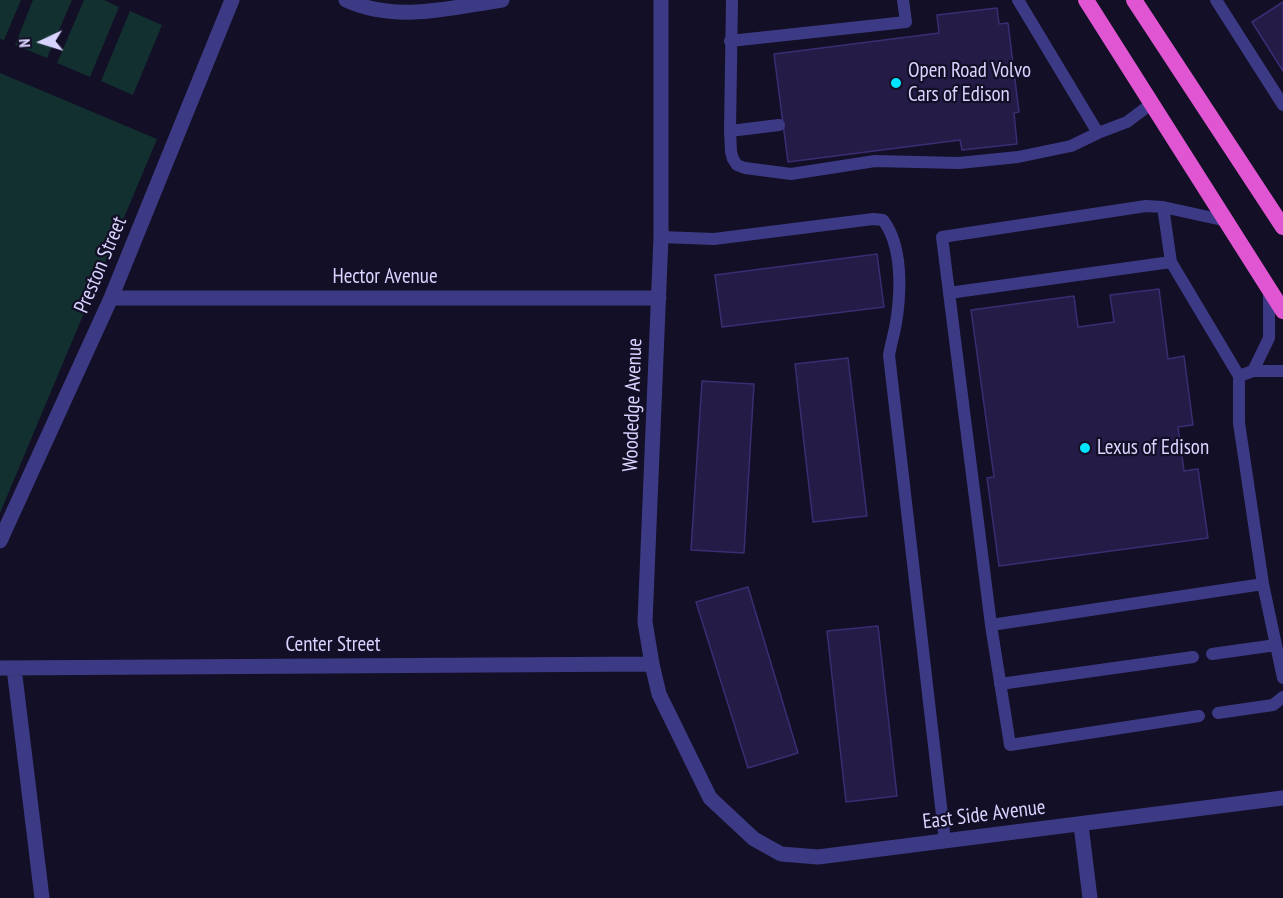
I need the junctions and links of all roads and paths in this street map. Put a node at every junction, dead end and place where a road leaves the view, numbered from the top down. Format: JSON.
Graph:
{"nodes":[{"id":1,"x":232,"y":0,"type":"edge"},
{"id":2,"x":345,"y":0,"type":"edge"},
{"id":3,"x":502,"y":0,"type":"edge"},
{"id":4,"x":661,"y":0,"type":"edge"},
{"id":5,"x":732,"y":0,"type":"edge"},
{"id":6,"x":903,"y":0,"type":"edge"},
{"id":7,"x":1018,"y":0,"type":"edge"},
{"id":8,"x":1086,"y":0,"type":"edge"},
{"id":9,"x":1134,"y":0,"type":"edge"},
{"id":10,"x":1216,"y":0,"type":"edge"},
{"id":11,"x":730,"y":41,"type":"junction"},
{"id":12,"x":1151,"y":104,"type":"junction"},
{"id":13,"x":1283,"y":105,"type":"edge"},
{"id":14,"x":779,"y":125,"type":"dead end"},
{"id":15,"x":730,"y":131,"type":"junction"},
{"id":16,"x":1098,"y":133,"type":"junction"},
{"id":17,"x":1163,"y":207,"type":"junction"},
{"id":18,"x":1227,"y":220,"type":"junction"},
{"id":19,"x":1283,"y":227,"type":"edge"},
{"id":20,"x":661,"y":237,"type":"junction"},
{"id":21,"x":1171,"y":262,"type":"junction"},
{"id":22,"x":1269,"y":290,"type":"junction"},
{"id":23,"x":950,"y":293,"type":"junction"},
{"id":24,"x":111,"y":298,"type":"junction"},
{"id":25,"x":659,"y":298,"type":"junction"},
{"id":26,"x":1283,"y":311,"type":"edge"},
{"id":27,"x":1253,"y":371,"type":"junction"},
{"id":28,"x":1283,"y":372,"type":"edge"},
{"id":29,"x":1239,"y":376,"type":"junction"},
{"id":30,"x":0,"y":541,"type":"edge"},
{"id":31,"x":1263,"y":584,"type":"junction"},
{"id":32,"x":991,"y":625,"type":"junction"},
{"id":33,"x":1276,"y":645,"type":"junction"},
{"id":34,"x":1212,"y":654,"type":"dead end"},
{"id":35,"x":1193,"y":657,"type":"dead end"},
{"id":36,"x":652,"y":664,"type":"junction"},
{"id":37,"x":7,"y":668,"type":"edge"},
{"id":38,"x":1283,"y":678,"type":"edge"},
{"id":39,"x":1000,"y":684,"type":"junction"},
{"id":40,"x":1283,"y":697,"type":"edge"},
{"id":41,"x":1218,"y":713,"type":"dead end"},
{"id":42,"x":1199,"y":716,"type":"dead end"},
{"id":43,"x":710,"y":798,"type":"joint"},
{"id":44,"x":1283,"y":798,"type":"edge"},
{"id":45,"x":1081,"y":825,"type":"junction"},
{"id":46,"x":945,"y":841,"type":"junction"},
{"id":47,"x":42,"y":898,"type":"edge"},
{"id":48,"x":1090,"y":898,"type":"edge"}],
"edges":[{"from":1,"to":24,"type":"street","name":"Preston Street"},
{"from":2,"to":3,"type":"street"},
{"from":4,"to":20,"type":"street","name":"Woodedge Avenue"},
{"from":5,"to":11,"type":"lane"},
{"from":6,"to":11,"type":"lane"},
{"from":7,"to":16,"type":"lane"},
{"from":8,"to":12,"type":"highway"},
{"from":9,"to":19,"type":"highway"},
{"from":10,"to":13,"type":"lane"},
{"from":11,"to":15,"type":"lane"},
{"from":12,"to":16,"type":"lane"},
{"from":12,"to":18,"type":"highway"},
{"from":14,"to":15,"type":"lane"},
{"from":15,"to":16,"type":"lane"},
{"from":17,"to":18,"type":"lane"},
{"from":17,"to":21,"type":"lane"},
{"from":17,"to":23,"type":"lane"},
{"from":18,"to":22,"type":"highway"},
{"from":20,"to":25,"type":"street","name":"Woodedge Avenue"},
{"from":20,"to":46,"type":"lane"},
{"from":21,"to":23,"type":"lane"},
{"from":21,"to":29,"type":"lane"},
{"from":22,"to":26,"type":"highway"},
{"from":22,"to":27,"type":"lane"},
{"from":23,"to":32,"type":"lane"},
{"from":24,"to":25,"type":"street","name":"Hector Avenue"},
{"from":24,"to":30,"type":"street","name":"Preston Street"},
{"from":25,"to":36,"type":"street","name":"Woodedge Avenue"},
{"from":27,"to":28,"type":"lane"},
{"from":27,"to":29,"type":"lane"},
{"from":29,"to":31,"type":"lane"},
{"from":31,"to":32,"type":"lane"},
{"from":31,"to":33,"type":"lane"},
{"from":32,"to":39,"type":"lane"},
{"from":33,"to":34,"type":"lane"},
{"from":33,"to":38,"type":"lane"},
{"from":35,"to":39,"type":"lane"},
{"from":36,"to":37,"type":"street","name":"Center Street"},
{"from":36,"to":43,"type":"street","name":"Woodedge Avenue"},
{"from":37,"to":47,"type":"street"},
{"from":39,"to":42,"type":"lane"},
{"from":40,"to":41,"type":"lane"},
{"from":43,"to":46,"type":"street","name":"East Side Avenue"},
{"from":44,"to":45,"type":"street","name":"East Side Avenue"},
{"from":45,"to":46,"type":"street","name":"East Side Avenue"},
{"from":45,"to":48,"type":"street"}]}
